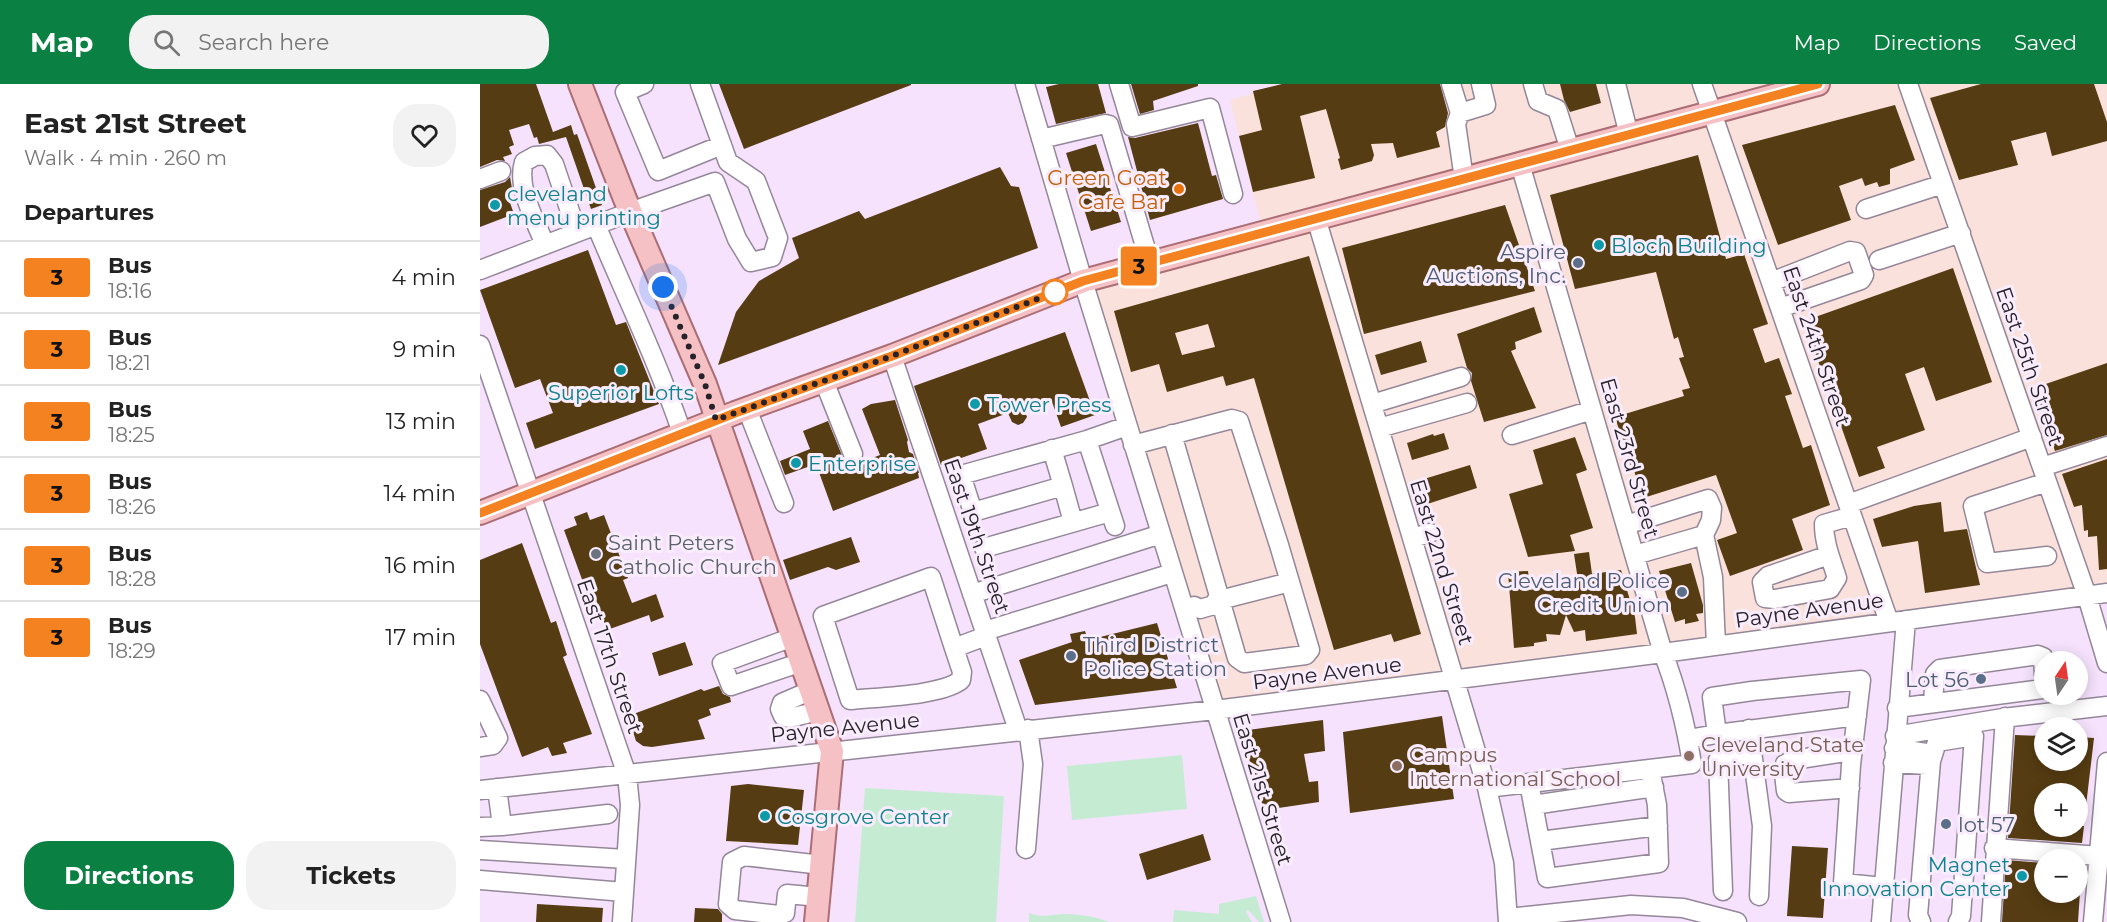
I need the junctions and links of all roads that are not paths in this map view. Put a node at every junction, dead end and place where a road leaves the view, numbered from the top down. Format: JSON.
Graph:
{"nodes":[{"id":1,"x":580,"y":84,"type":"edge"},
{"id":2,"x":644,"y":84,"type":"edge"},
{"id":3,"x":700,"y":84,"type":"edge"},
{"id":4,"x":1025,"y":84,"type":"edge"},
{"id":5,"x":1119,"y":84,"type":"edge"},
{"id":6,"x":1451,"y":84,"type":"edge"},
{"id":7,"x":1481,"y":84,"type":"edge"},
{"id":8,"x":1533,"y":84,"type":"edge"},
{"id":9,"x":1616,"y":84,"type":"edge"},
{"id":10,"x":1702,"y":84,"type":"edge"},
{"id":11,"x":1818,"y":84,"type":"edge"},
{"id":12,"x":1908,"y":84,"type":"edge"},
{"id":13,"x":1460,"y":113,"type":"junction"},
{"id":14,"x":1712,"y":114,"type":"junction"},
{"id":15,"x":1629,"y":135,"type":"junction"},
{"id":16,"x":1041,"y":139,"type":"junction"},
{"id":17,"x":1570,"y":150,"type":"junction"},
{"id":18,"x":725,"y":154,"type":"junction"},
{"id":19,"x":1520,"y":164,"type":"junction"},
{"id":20,"x":501,"y":171,"type":"dead end"},
{"id":21,"x":480,"y":179,"type":"edge"},
{"id":22,"x":1464,"y":179,"type":"junction"},
{"id":23,"x":715,"y":182,"type":"junction"},
{"id":24,"x":1943,"y":184,"type":"junction"},
{"id":25,"x":1233,"y":194,"type":"dead end"},
{"id":26,"x":1866,"y":208,"type":"dead end"},
{"id":27,"x":630,"y":212,"type":"junction"},
{"id":28,"x":1316,"y":218,"type":"junction"},
{"id":29,"x":596,"y":225,"type":"junction"},
{"id":30,"x":577,"y":232,"type":"junction"},
{"id":31,"x":1960,"y":233,"type":"junction"},
{"id":32,"x":545,"y":245,"type":"junction"},
{"id":33,"x":1879,"y":260,"type":"dead end"},
{"id":34,"x":1150,"y":263,"type":"junction"},
{"id":35,"x":480,"y":270,"type":"edge"},
{"id":36,"x":1083,"y":281,"type":"junction"},
{"id":37,"x":1771,"y":282,"type":"junction"},
{"id":38,"x":1780,"y":309,"type":"junction"},
{"id":39,"x":480,"y":345,"type":"edge"},
{"id":40,"x":892,"y":356,"type":"junction"},
{"id":41,"x":1461,"y":377,"type":"dead end"},
{"id":42,"x":824,"y":381,"type":"junction"},
{"id":43,"x":1467,"y":403,"type":"dead end"},
{"id":44,"x":1372,"y":404,"type":"junction"},
{"id":45,"x":747,"y":409,"type":"junction"},
{"id":46,"x":1592,"y":410,"type":"junction"},
{"id":47,"x":716,"y":420,"type":"junction"},
{"id":48,"x":1127,"y":426,"type":"junction"},
{"id":49,"x":1379,"y":428,"type":"junction"},
{"id":50,"x":682,"y":433,"type":"junction"},
{"id":51,"x":1172,"y":434,"type":"junction"},
{"id":52,"x":1512,"y":435,"type":"dead end"},
{"id":53,"x":2032,"y":437,"type":"junction"},
{"id":54,"x":1087,"y":440,"type":"junction"},
{"id":55,"x":1133,"y":445,"type":"junction"},
{"id":56,"x":2107,"y":446,"type":"edge"},
{"id":57,"x":1052,"y":449,"type":"junction"},
{"id":58,"x":853,"y":454,"type":"dead end"},
{"id":59,"x":2045,"y":475,"type":"junction"},
{"id":60,"x":1063,"y":486,"type":"junction"},
{"id":61,"x":531,"y":493,"type":"junction"},
{"id":62,"x":784,"y":502,"type":"dead end"},
{"id":63,"x":1850,"y":510,"type":"junction"},
{"id":64,"x":480,"y":513,"type":"edge"},
{"id":65,"x":1073,"y":522,"type":"junction"},
{"id":66,"x":1626,"y":525,"type":"junction"},
{"id":67,"x":1430,"y":533,"type":"dead end"},
{"id":68,"x":1161,"y":534,"type":"junction"},
{"id":69,"x":1704,"y":535,"type":"junction"},
{"id":70,"x":1412,"y":538,"type":"junction"},
{"id":71,"x":984,"y":548,"type":"dead end"},
{"id":72,"x":1635,"y":555,"type":"junction"},
{"id":73,"x":1829,"y":555,"type":"dead end"},
{"id":74,"x":2047,"y":556,"type":"dead end"},
{"id":75,"x":1173,"y":573,"type":"junction"},
{"id":76,"x":1290,"y":582,"type":"junction"},
{"id":77,"x":2107,"y":593,"type":"edge"},
{"id":78,"x":972,"y":594,"type":"junction"},
{"id":79,"x":2087,"y":596,"type":"junction"},
{"id":80,"x":1218,"y":600,"type":"junction"},
{"id":81,"x":1189,"y":608,"type":"junction"},
{"id":82,"x":1897,"y":621,"type":"junction"},
{"id":83,"x":986,"y":633,"type":"junction"},
{"id":84,"x":793,"y":637,"type":"junction"},
{"id":85,"x":1716,"y":646,"type":"junction"},
{"id":86,"x":954,"y":648,"type":"junction"},
{"id":87,"x":1664,"y":653,"type":"junction"},
{"id":88,"x":2034,"y":655,"type":"edge"},
{"id":89,"x":802,"y":662,"type":"junction"},
{"id":90,"x":2107,"y":663,"type":"edge"},
{"id":91,"x":1454,"y":680,"type":"junction"},
{"id":92,"x":2034,"y":690,"type":"edge"},
{"id":93,"x":480,"y":700,"type":"edge"},
{"id":94,"x":1933,"y":703,"type":"junction"},
{"id":95,"x":2107,"y":706,"type":"edge"},
{"id":96,"x":1898,"y":708,"type":"junction"},
{"id":97,"x":1215,"y":710,"type":"junction"},
{"id":98,"x":1857,"y":716,"type":"junction"},
{"id":99,"x":2004,"y":717,"type":"junction"},
{"id":100,"x":1749,"y":729,"type":"junction"},
{"id":101,"x":1023,"y":730,"type":"junction"},
{"id":102,"x":1717,"y":734,"type":"junction"},
{"id":103,"x":1688,"y":739,"type":"junction"},
{"id":104,"x":480,"y":747,"type":"edge"},
{"id":105,"x":1894,"y":749,"type":"junction"},
{"id":106,"x":832,"y":751,"type":"junction"},
{"id":107,"x":1852,"y":751,"type":"junction"},
{"id":108,"x":1753,"y":753,"type":"junction"},
{"id":109,"x":1932,"y":761,"type":"junction"},
{"id":110,"x":2107,"y":762,"type":"edge"},
{"id":111,"x":1650,"y":769,"type":"junction"},
{"id":112,"x":627,"y":775,"type":"junction"},
{"id":113,"x":1529,"y":783,"type":"junction"},
{"id":114,"x":1487,"y":788,"type":"junction"},
{"id":115,"x":1654,"y":788,"type":"junction"},
{"id":116,"x":1850,"y":788,"type":"junction"},
{"id":117,"x":489,"y":789,"type":"edge"},
{"id":118,"x":1533,"y":805,"type":"junction"},
{"id":119,"x":608,"y":814,"type":"dead end"},
{"id":120,"x":502,"y":826,"type":"junction"},
{"id":121,"x":1658,"y":826,"type":"junction"},
{"id":122,"x":480,"y":827,"type":"edge"},
{"id":123,"x":1540,"y":842,"type":"junction"},
{"id":124,"x":1995,"y":848,"type":"junction"},
{"id":125,"x":1026,"y":849,"type":"dead end"},
{"id":126,"x":480,"y":850,"type":"edge"},
{"id":127,"x":2099,"y":856,"type":"junction"},
{"id":128,"x":626,"y":859,"type":"junction"},
{"id":129,"x":822,"y":865,"type":"junction"},
{"id":130,"x":480,"y":880,"type":"edge"},
{"id":131,"x":2102,"y":887,"type":"edge"},
{"id":132,"x":1884,"y":888,"type":"junction"},
{"id":133,"x":1723,"y":891,"type":"dead end"},
{"id":134,"x":624,"y":892,"type":"junction"},
{"id":135,"x":1759,"y":896,"type":"dead end"},
{"id":136,"x":819,"y":897,"type":"junction"},
{"id":137,"x":1631,"y":914,"type":"edge"},
{"id":138,"x":1570,"y":917,"type":"edge"},
{"id":139,"x":1508,"y":920,"type":"edge"},
{"id":140,"x":621,"y":922,"type":"edge"},
{"id":141,"x":816,"y":922,"type":"edge"},
{"id":142,"x":1281,"y":922,"type":"edge"},
{"id":143,"x":1737,"y":922,"type":"edge"},
{"id":144,"x":1881,"y":922,"type":"edge"},
{"id":145,"x":1921,"y":922,"type":"edge"},
{"id":146,"x":1958,"y":922,"type":"edge"},
{"id":147,"x":1989,"y":922,"type":"edge"},
{"id":148,"x":2093,"y":922,"type":"edge"}],
"edges":[{"from":1,"to":27,"type":"main road"},
{"from":2,"to":18,"type":"street"},
{"from":3,"to":18,"type":"street"},
{"from":4,"to":16,"type":"street","name":"East 21st Street"},
{"from":5,"to":25,"type":"street"},
{"from":6,"to":13,"type":"street"},
{"from":7,"to":13,"type":"street"},
{"from":8,"to":17,"type":"street"},
{"from":9,"to":15,"type":"street"},
{"from":10,"to":14,"type":"street","name":"East 24th Street"},
{"from":11,"to":14,"type":"main road"},
{"from":12,"to":24,"type":"street","name":"East 25th Street"},
{"from":13,"to":22,"type":"street"},
{"from":14,"to":15,"type":"main road"},
{"from":14,"to":37,"type":"street","name":"East 24th Street"},
{"from":15,"to":17,"type":"main road"},
{"from":16,"to":34,"type":"street"},
{"from":16,"to":36,"type":"street","name":"East 21st Street"},
{"from":17,"to":19,"type":"main road"},
{"from":18,"to":23,"type":"street"},
{"from":18,"to":23,"type":"street"},
{"from":19,"to":22,"type":"main road"},
{"from":19,"to":46,"type":"street","name":"East 23rd Street"},
{"from":20,"to":21,"type":"street"},
{"from":22,"to":28,"type":"main road"},
{"from":23,"to":27,"type":"street"},
{"from":24,"to":26,"type":"street"},
{"from":24,"to":31,"type":"street","name":"East 25th Street"},
{"from":27,"to":29,"type":"street"},
{"from":27,"to":47,"type":"main road"},
{"from":28,"to":34,"type":"main road"},
{"from":28,"to":44,"type":"street","name":"East 22nd Street"},
{"from":29,"to":30,"type":"street"},
{"from":29,"to":50,"type":"street"},
{"from":30,"to":32,"type":"street"},
{"from":30,"to":32,"type":"street"},
{"from":31,"to":33,"type":"street"},
{"from":31,"to":53,"type":"street","name":"East 25th Street"},
{"from":32,"to":35,"type":"street"},
{"from":34,"to":36,"type":"main road"},
{"from":36,"to":40,"type":"main road"},
{"from":36,"to":48,"type":"street","name":"East 21st Street"},
{"from":37,"to":38,"type":"street","name":"East 24th Street"},
{"from":37,"to":38,"type":"street"},
{"from":38,"to":63,"type":"street","name":"East 24th Street"},
{"from":39,"to":61,"type":"street","name":"East 17th Street"},
{"from":40,"to":42,"type":"main road"},
{"from":40,"to":78,"type":"street","name":"East 19th Street"},
{"from":41,"to":44,"type":"street"},
{"from":42,"to":45,"type":"main road"},
{"from":42,"to":58,"type":"street"},
{"from":43,"to":49,"type":"street"},
{"from":44,"to":49,"type":"street","name":"East 22nd Street"},
{"from":45,"to":47,"type":"main road"},
{"from":45,"to":62,"type":"street"},
{"from":46,"to":52,"type":"street"},
{"from":46,"to":66,"type":"street","name":"East 23rd Street"},
{"from":47,"to":50,"type":"main road"},
{"from":47,"to":84,"type":"main road"},
{"from":48,"to":54,"type":"street"},
{"from":48,"to":55,"type":"street","name":"East 21st Street"},
{"from":49,"to":70,"type":"street","name":"East 22nd Street"},
{"from":50,"to":61,"type":"main road"},
{"from":51,"to":55,"type":"street"},
{"from":51,"to":76,"type":"street"},
{"from":51,"to":80,"type":"street"},
{"from":53,"to":59,"type":"street","name":"East 25th Street"},
{"from":53,"to":63,"type":"street"},
{"from":54,"to":57,"type":"street"},
{"from":54,"to":65,"type":"street"},
{"from":55,"to":68,"type":"street","name":"East 21st Street"},
{"from":56,"to":59,"type":"street"},
{"from":57,"to":60,"type":"street"},
{"from":57,"to":60,"type":"street"},
{"from":59,"to":74,"type":"street"},
{"from":59,"to":79,"type":"street","name":"East 25th Street"},
{"from":60,"to":65,"type":"street"},
{"from":61,"to":64,"type":"main road"},
{"from":61,"to":112,"type":"street","name":"East 17th Street"},
{"from":63,"to":73,"type":"street"},
{"from":63,"to":82,"type":"street","name":"East 24th Street"},
{"from":65,"to":71,"type":"street"},
{"from":66,"to":69,"type":"street"},
{"from":66,"to":72,"type":"street","name":"East 23rd Street"},
{"from":67,"to":70,"type":"street"},
{"from":68,"to":75,"type":"street","name":"East 21st Street"},
{"from":68,"to":78,"type":"street"},
{"from":69,"to":72,"type":"street"},
{"from":69,"to":85,"type":"street"},
{"from":70,"to":91,"type":"street","name":"East 22nd Street"},
{"from":72,"to":87,"type":"street","name":"East 23rd Street"},
{"from":75,"to":81,"type":"street","name":"East 21st Street"},
{"from":75,"to":83,"type":"street"},
{"from":76,"to":80,"type":"street"},
{"from":76,"to":80,"type":"street"},
{"from":77,"to":79,"type":"street","name":"Payne Avenue"},
{"from":78,"to":83,"type":"street","name":"East 19th Street"},
{"from":79,"to":82,"type":"street","name":"Payne Avenue"},
{"from":79,"to":90,"type":"street","name":"East 25th Street"},
{"from":80,"to":81,"type":"street"},
{"from":81,"to":97,"type":"street","name":"East 21st Street"},
{"from":82,"to":85,"type":"street","name":"Payne Avenue"},
{"from":82,"to":96,"type":"street","name":"East 24th Street"},
{"from":83,"to":86,"type":"street"},
{"from":83,"to":101,"type":"street","name":"East 19th Street"},
{"from":84,"to":89,"type":"main road"},
{"from":84,"to":89,"type":"street"},
{"from":85,"to":87,"type":"street","name":"Payne Avenue"},
{"from":86,"to":86,"type":"street"},
{"from":87,"to":91,"type":"street","name":"Payne Avenue"},
{"from":87,"to":103,"type":"street","name":"East 23rd Street"},
{"from":88,"to":94,"type":"street"},
{"from":89,"to":106,"type":"main road"},
{"from":91,"to":97,"type":"street","name":"Payne Avenue"},
{"from":91,"to":114,"type":"street","name":"East 22nd Street"},
{"from":92,"to":94,"type":"street"},
{"from":93,"to":104,"type":"street"},
{"from":94,"to":96,"type":"street"},
{"from":95,"to":99,"type":"street"},
{"from":96,"to":105,"type":"street","name":"East 24th Street"},
{"from":97,"to":101,"type":"street","name":"Payne Avenue"},
{"from":97,"to":142,"type":"street","name":"East 21st Street"},
{"from":98,"to":100,"type":"street"},
{"from":98,"to":102,"type":"street"},
{"from":98,"to":107,"type":"street"},
{"from":99,"to":105,"type":"street"},
{"from":99,"to":124,"type":"street"},
{"from":100,"to":102,"type":"street"},
{"from":100,"to":108,"type":"street"},
{"from":101,"to":106,"type":"street","name":"Payne Avenue"},
{"from":101,"to":125,"type":"street","name":"East 19th Street"},
{"from":102,"to":103,"type":"street"},
{"from":103,"to":111,"type":"street","name":"East 23rd Street"},
{"from":105,"to":109,"type":"street"},
{"from":105,"to":132,"type":"street","name":"East 24th Street"},
{"from":106,"to":112,"type":"street","name":"Payne Avenue"},
{"from":106,"to":129,"type":"main road"},
{"from":107,"to":116,"type":"street"},
{"from":107,"to":116,"type":"street"},
{"from":108,"to":133,"type":"street"},
{"from":108,"to":135,"type":"street"},
{"from":109,"to":145,"type":"street"},
{"from":109,"to":146,"type":"street"},
{"from":110,"to":127,"type":"street"},
{"from":111,"to":113,"type":"street"},
{"from":111,"to":115,"type":"street"},
{"from":112,"to":117,"type":"street","name":"Payne Avenue"},
{"from":112,"to":128,"type":"street","name":"East 17th Street"},
{"from":113,"to":114,"type":"street"},
{"from":113,"to":118,"type":"street"},
{"from":114,"to":139,"type":"street","name":"East 22nd Street"},
{"from":115,"to":118,"type":"street"},
{"from":115,"to":121,"type":"street"},
{"from":116,"to":132,"type":"street"},
{"from":117,"to":120,"type":"street"},
{"from":118,"to":123,"type":"street"},
{"from":119,"to":120,"type":"street"},
{"from":120,"to":122,"type":"street"},
{"from":121,"to":123,"type":"street"},
{"from":121,"to":123,"type":"street"},
{"from":124,"to":127,"type":"street"},
{"from":124,"to":147,"type":"street"},
{"from":126,"to":128,"type":"street"},
{"from":127,"to":131,"type":"street"},
{"from":128,"to":134,"type":"street","name":"East 17th Street"},
{"from":129,"to":136,"type":"main road"},
{"from":129,"to":136,"type":"street"},
{"from":130,"to":134,"type":"street"},
{"from":131,"to":148,"type":"street"},
{"from":132,"to":144,"type":"street","name":"East 24th Street"},
{"from":134,"to":140,"type":"street","name":"East 17th Street"},
{"from":136,"to":141,"type":"main road"},
{"from":137,"to":138,"type":"street"},
{"from":137,"to":143,"type":"street"},
{"from":138,"to":139,"type":"street"}]}
